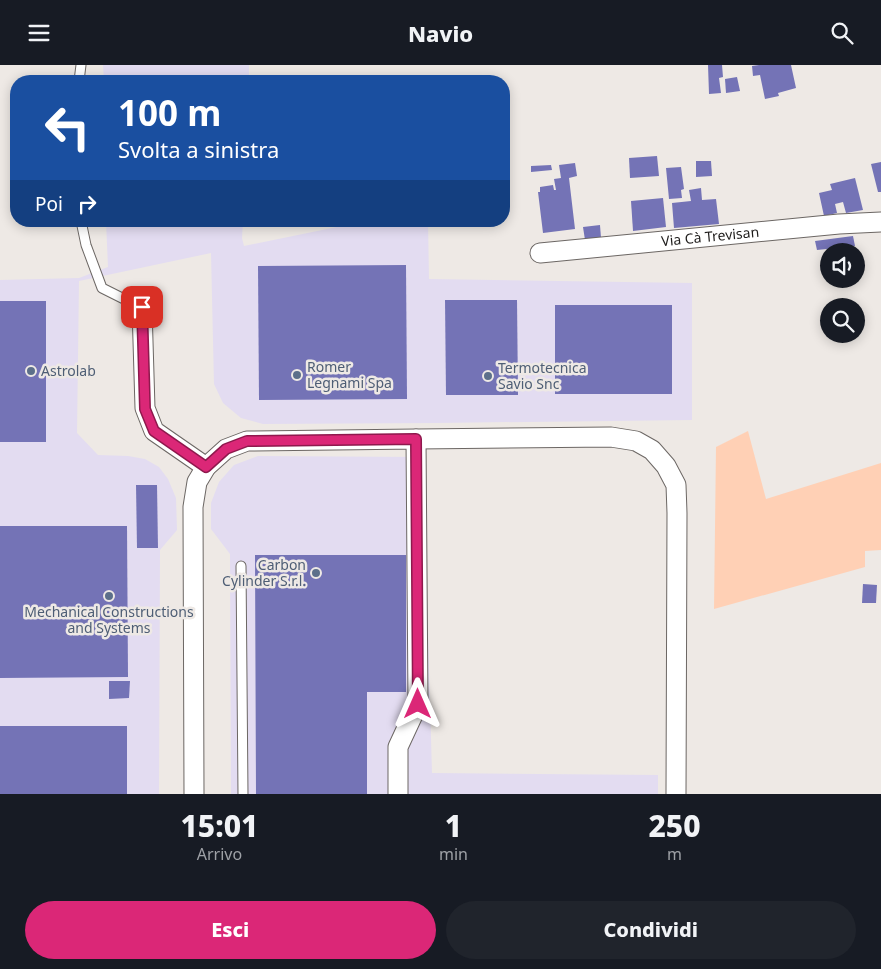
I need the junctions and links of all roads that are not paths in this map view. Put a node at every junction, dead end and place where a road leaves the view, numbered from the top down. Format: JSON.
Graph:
{"nodes":[{"id":1,"x":881,"y":222,"type":"edge"},
{"id":2,"x":82,"y":227,"type":"edge"},
{"id":3,"x":540,"y":253,"type":"dead end"},
{"id":4,"x":142,"y":307,"type":"joint"},
{"id":5,"x":416,"y":439,"type":"junction"},
{"id":6,"x":206,"y":467,"type":"junction"},
{"id":7,"x":241,"y":566,"type":"dead end"},
{"id":8,"x":676,"y":790,"type":"edge"},
{"id":9,"x":194,"y":794,"type":"edge"},
{"id":10,"x":243,"y":794,"type":"edge"},
{"id":11,"x":398,"y":794,"type":"edge"}],
"edges":[{"from":1,"to":3,"type":"street","name":"Via Cà Trevisan"},
{"from":2,"to":4,"type":"lane"},
{"from":4,"to":6,"type":"street"},
{"from":5,"to":6,"type":"street"},
{"from":5,"to":8,"type":"street"},
{"from":5,"to":11,"type":"street"},
{"from":6,"to":9,"type":"street"},
{"from":7,"to":10,"type":"lane"}]}
